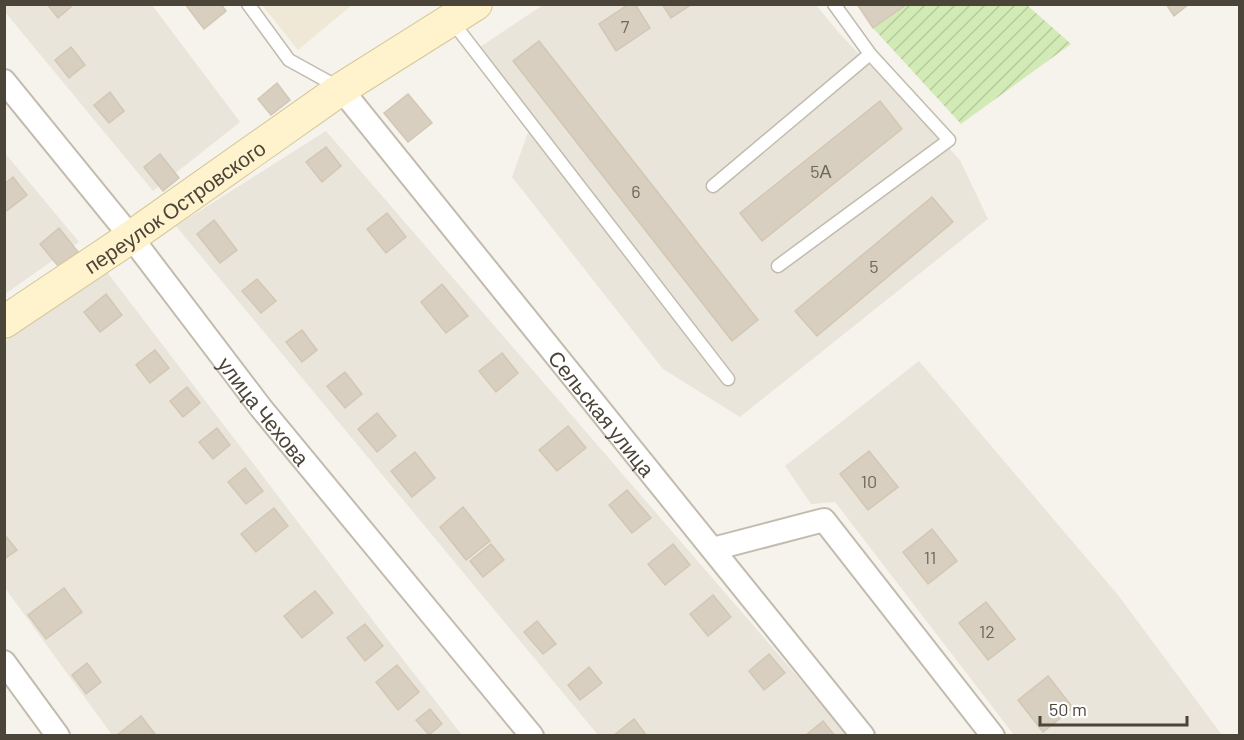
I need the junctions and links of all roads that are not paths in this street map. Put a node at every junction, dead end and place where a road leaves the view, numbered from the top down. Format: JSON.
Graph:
{"nodes":[{"id":1,"x":248,"y":4,"type":"edge"},
{"id":2,"x":834,"y":4,"type":"edge"},
{"id":3,"x":464,"y":12,"type":"edge"},
{"id":4,"x":870,"y":54,"type":"junction"},
{"id":5,"x":4,"y":81,"type":"edge"},
{"id":6,"x":341,"y":89,"type":"junction"},
{"id":7,"x":713,"y":186,"type":"dead end"},
{"id":8,"x":131,"y":237,"type":"junction"},
{"id":9,"x":778,"y":266,"type":"dead end"},
{"id":10,"x":4,"y":322,"type":"edge"},
{"id":11,"x":728,"y":379,"type":"dead end"},
{"id":12,"x":713,"y":549,"type":"junction"},
{"id":13,"x":4,"y":662,"type":"edge"},
{"id":14,"x":58,"y":735,"type":"edge"},
{"id":15,"x":532,"y":735,"type":"edge"},
{"id":16,"x":863,"y":735,"type":"edge"},
{"id":17,"x":993,"y":735,"type":"edge"}],
"edges":[{"from":1,"to":6,"type":"lane"},
{"from":2,"to":4,"type":"lane"},
{"from":3,"to":6,"type":"street","name":"переулок Островского"},
{"from":3,"to":11,"type":"lane"},
{"from":4,"to":7,"type":"lane"},
{"from":4,"to":9,"type":"lane"},
{"from":5,"to":8,"type":"street","name":"улица Чехова"},
{"from":6,"to":8,"type":"street","name":"переулок Островского"},
{"from":6,"to":12,"type":"street","name":"Сельская улица"},
{"from":8,"to":10,"type":"street","name":"переулок Островского"},
{"from":8,"to":15,"type":"street","name":"улица Чехова"},
{"from":12,"to":16,"type":"street","name":"Сельская улица"},
{"from":12,"to":17,"type":"street"},
{"from":13,"to":14,"type":"street"}]}
